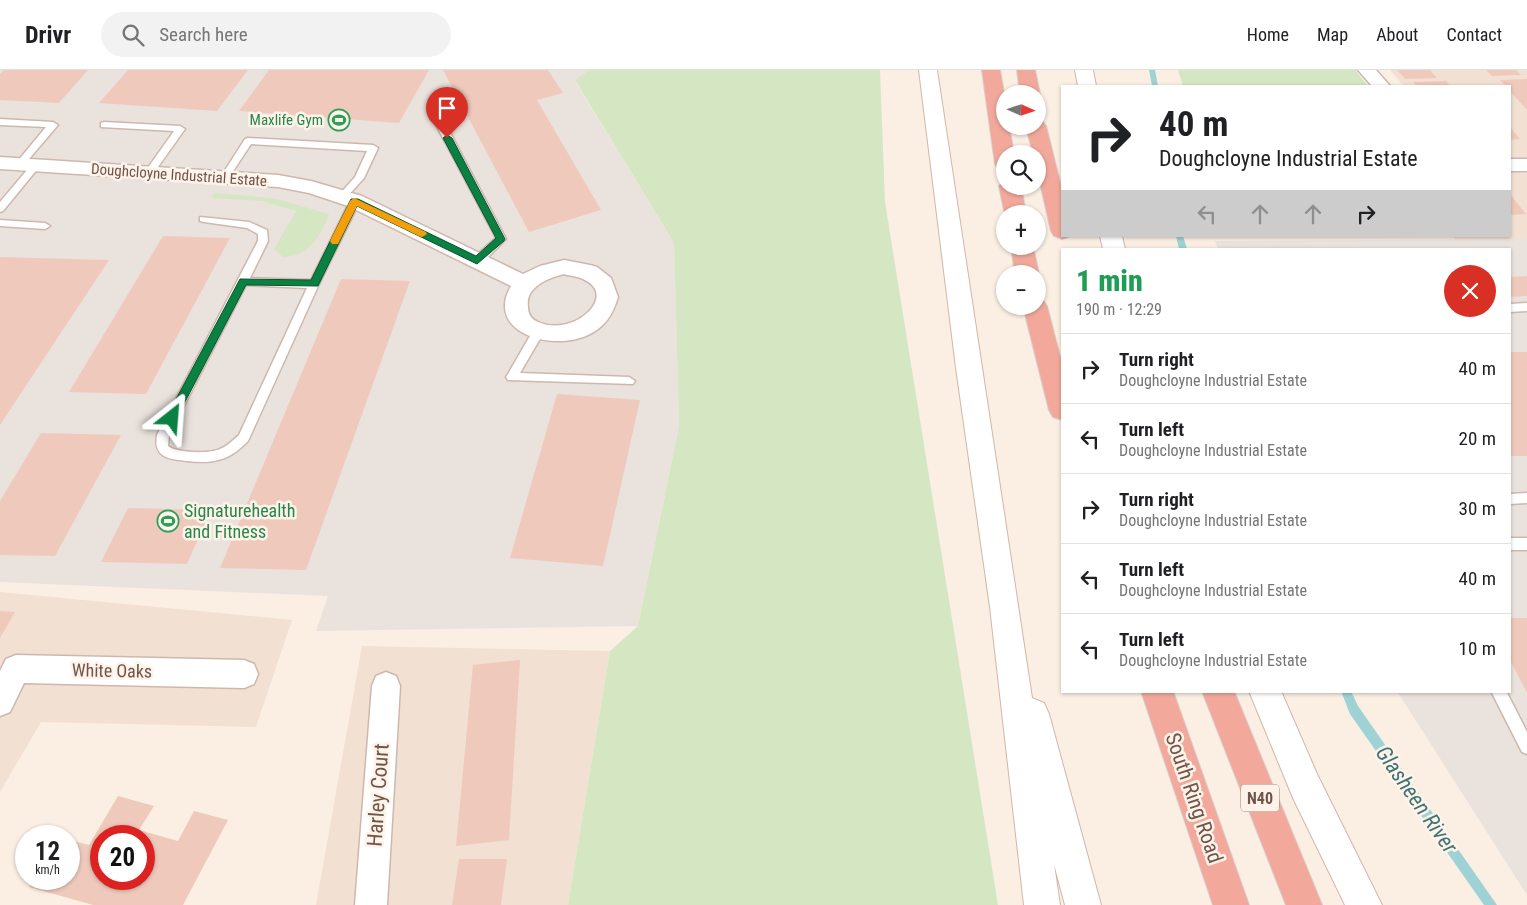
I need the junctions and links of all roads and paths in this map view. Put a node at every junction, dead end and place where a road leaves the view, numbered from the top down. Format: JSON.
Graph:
{"nodes":[{"id":1,"x":928,"y":70,"type":"edge"},
{"id":2,"x":991,"y":70,"type":"edge"},
{"id":3,"x":1026,"y":70,"type":"edge"},
{"id":4,"x":1084,"y":70,"type":"edge"},
{"id":5,"x":1367,"y":70,"type":"edge"},
{"id":6,"x":1028,"y":85,"type":"edge"},
{"id":7,"x":1087,"y":85,"type":"edge"},
{"id":8,"x":1380,"y":85,"type":"edge"},
{"id":9,"x":438,"y":121,"type":"dead end"},
{"id":10,"x":0,"y":122,"type":"edge"},
{"id":11,"x":104,"y":124,"type":"dead end"},
{"id":12,"x":1038,"y":135,"type":"edge"},
{"id":13,"x":1002,"y":145,"type":"edge"},
{"id":14,"x":0,"y":163,"type":"edge"},
{"id":15,"x":28,"y":165,"type":"junction"},
{"id":16,"x":1511,"y":165,"type":"edge"},
{"id":17,"x":1527,"y":165,"type":"edge"},
{"id":18,"x":150,"y":172,"type":"junction"},
{"id":19,"x":224,"y":177,"type":"junction"},
{"id":20,"x":349,"y":199,"type":"junction"},
{"id":21,"x":0,"y":209,"type":"edge"},
{"id":22,"x":204,"y":219,"type":"dead end"},
{"id":23,"x":0,"y":223,"type":"edge"},
{"id":24,"x":45,"y":226,"type":"dead end"},
{"id":25,"x":1061,"y":227,"type":"edge"},
{"id":26,"x":477,"y":261,"type":"junction"},
{"id":27,"x":243,"y":281,"type":"junction"},
{"id":28,"x":314,"y":284,"type":"junction"},
{"id":29,"x":525,"y":284,"type":"junction"},
{"id":30,"x":1527,"y":307,"type":"edge"},
{"id":31,"x":1511,"y":308,"type":"edge"},
{"id":32,"x":1037,"y":315,"type":"edge"},
{"id":33,"x":538,"y":332,"type":"junction"},
{"id":34,"x":629,"y":381,"type":"dead end"},
{"id":35,"x":1061,"y":406,"type":"edge"},
{"id":36,"x":1527,"y":498,"type":"edge"},
{"id":37,"x":1511,"y":499,"type":"edge"},
{"id":38,"x":1511,"y":544,"type":"edge"},
{"id":39,"x":1527,"y":544,"type":"edge"},
{"id":40,"x":1005,"y":606,"type":"junction"},
{"id":41,"x":244,"y":674,"type":"dead end"},
{"id":42,"x":386,"y":686,"type":"dead end"},
{"id":43,"x":1158,"y":693,"type":"edge"},
{"id":44,"x":1219,"y":693,"type":"edge"},
{"id":45,"x":1266,"y":693,"type":"edge"},
{"id":46,"x":1499,"y":693,"type":"edge"},
{"id":47,"x":0,"y":702,"type":"edge"},
{"id":48,"x":1527,"y":747,"type":"edge"},
{"id":49,"x":371,"y":905,"type":"edge"},
{"id":50,"x":1042,"y":905,"type":"edge"},
{"id":51,"x":1083,"y":905,"type":"edge"},
{"id":52,"x":1231,"y":905,"type":"edge"},
{"id":53,"x":1304,"y":905,"type":"edge"},
{"id":54,"x":1364,"y":905,"type":"edge"}],
"edges":[{"from":1,"to":40,"type":"main road"},
{"from":2,"to":13,"type":"highway"},
{"from":3,"to":6,"type":"highway"},
{"from":4,"to":7,"type":"main road"},
{"from":5,"to":8,"type":"street"},
{"from":9,"to":26,"type":"lane"},
{"from":10,"to":15,"type":"lane"},
{"from":11,"to":18,"type":"lane"},
{"from":12,"to":25,"type":"highway"},
{"from":14,"to":15,"type":"street","name":"Doughcloyne Industrial Estate"},
{"from":15,"to":18,"type":"street","name":"Doughcloyne Industrial Estate"},
{"from":15,"to":21,"type":"lane"},
{"from":16,"to":17,"type":"street"},
{"from":18,"to":19,"type":"street","name":"Doughcloyne Industrial Estate"},
{"from":19,"to":20,"type":"street","name":"Doughcloyne Industrial Estate"},
{"from":19,"to":20,"type":"lane"},
{"from":20,"to":26,"type":"street","name":"Doughcloyne Industrial Estate"},
{"from":20,"to":28,"type":"lane"},
{"from":22,"to":27,"type":"lane"},
{"from":23,"to":24,"type":"lane"},
{"from":26,"to":29,"type":"street","name":"Doughcloyne Industrial Estate"},
{"from":27,"to":28,"type":"lane"},
{"from":27,"to":28,"type":"lane"},
{"from":29,"to":33,"type":"street"},
{"from":29,"to":33,"type":"street"},
{"from":30,"to":31,"type":"lane"},
{"from":32,"to":35,"type":"highway"},
{"from":33,"to":34,"type":"lane"},
{"from":36,"to":37,"type":"lane"},
{"from":38,"to":39,"type":"lane"},
{"from":40,"to":50,"type":"main road"},
{"from":40,"to":51,"type":"main road"},
{"from":41,"to":47,"type":"street","name":"White Oaks"},
{"from":42,"to":49,"type":"street","name":"Harley Court"},
{"from":43,"to":52,"type":"highway","name":"South Ring Road"},
{"from":44,"to":53,"type":"highway","number":"N40"},
{"from":45,"to":54,"type":"main road"},
{"from":46,"to":48,"type":"lane"}]}
